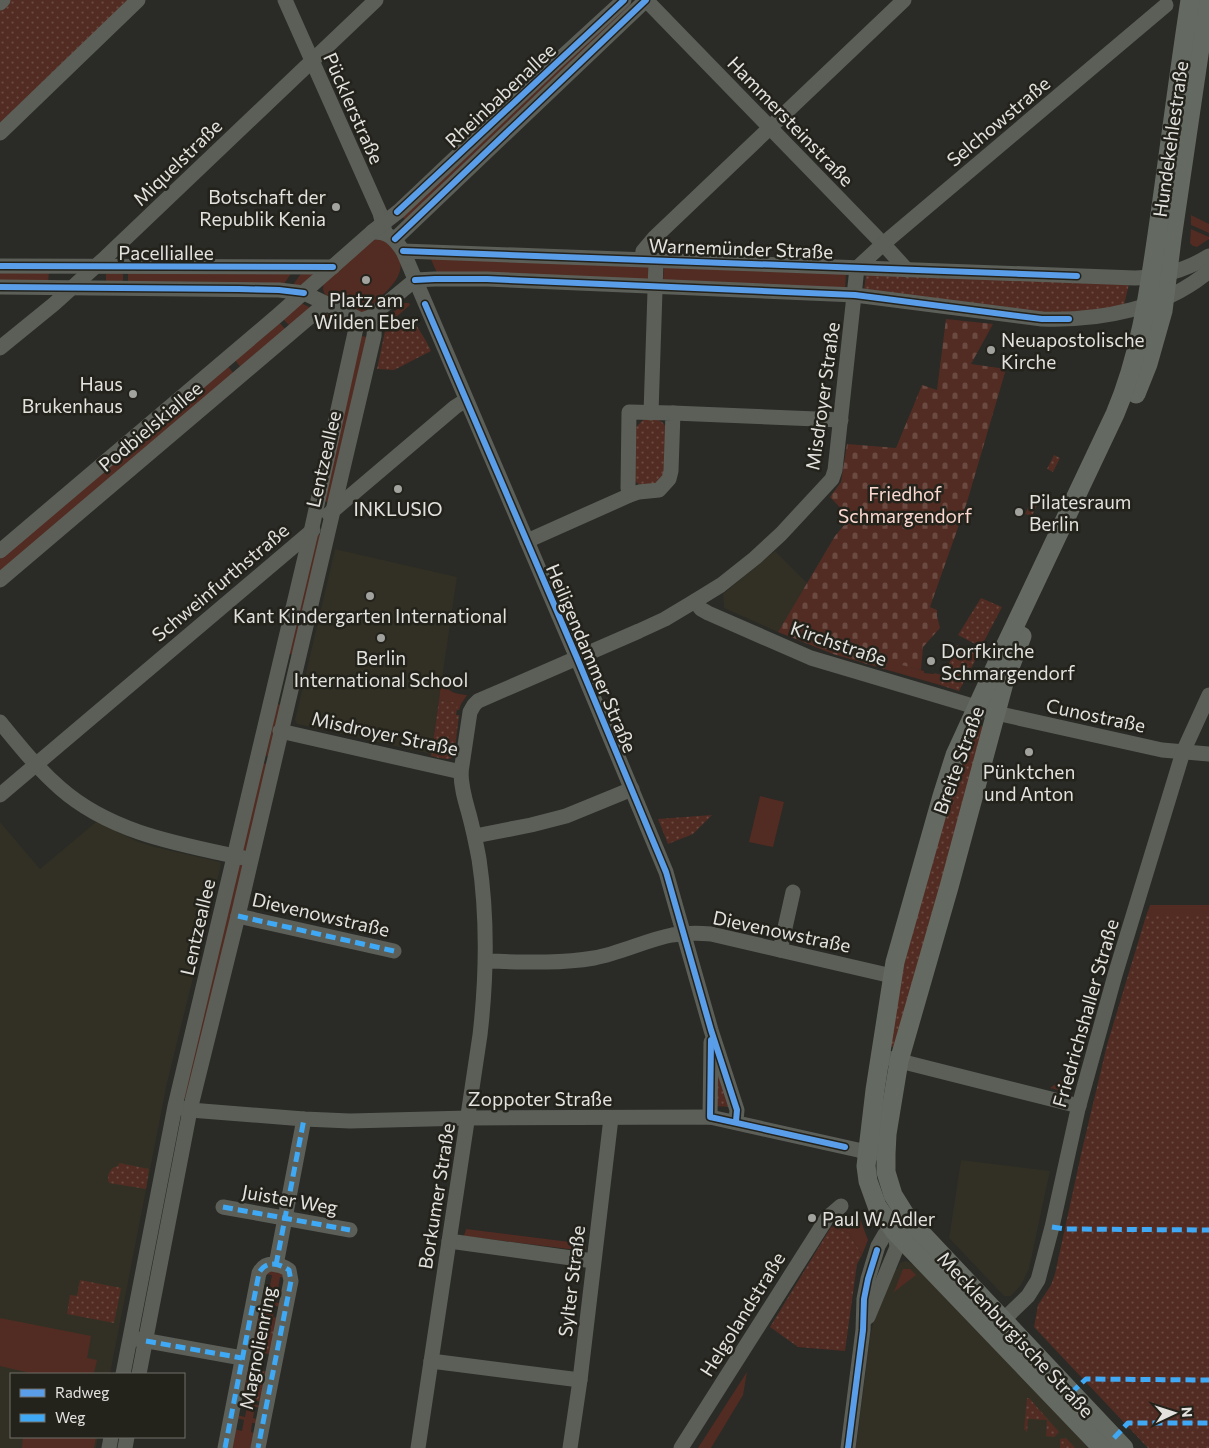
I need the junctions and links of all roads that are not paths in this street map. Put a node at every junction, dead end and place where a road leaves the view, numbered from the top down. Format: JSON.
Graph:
{"nodes":[{"id":1,"x":3,"y":0,"type":"edge"},
{"id":2,"x":138,"y":0,"type":"edge"},
{"id":3,"x":285,"y":0,"type":"edge"},
{"id":4,"x":376,"y":0,"type":"edge"},
{"id":5,"x":624,"y":0,"type":"edge"},
{"id":6,"x":646,"y":0,"type":"edge"},
{"id":7,"x":904,"y":0,"type":"edge"},
{"id":8,"x":0,"y":3,"type":"edge"},
{"id":9,"x":1188,"y":6,"type":"edge"},
{"id":10,"x":312,"y":62,"type":"junction"},
{"id":11,"x":770,"y":128,"type":"junction"},
{"id":12,"x":0,"y":133,"type":"edge"},
{"id":13,"x":388,"y":236,"type":"junction"},
{"id":14,"x":883,"y":244,"type":"junction"},
{"id":15,"x":1209,"y":256,"type":"edge"},
{"id":16,"x":649,"y":260,"type":"junction"},
{"id":17,"x":0,"y":266,"type":"edge"},
{"id":18,"x":96,"y":267,"type":"junction"},
{"id":19,"x":333,"y":267,"type":"junction"},
{"id":20,"x":857,"y":268,"type":"junction"},
{"id":21,"x":907,"y":270,"type":"junction"},
{"id":22,"x":1209,"y":271,"type":"edge"},
{"id":23,"x":1160,"y":276,"type":"junction"},
{"id":24,"x":415,"y":280,"type":"junction"},
{"id":25,"x":0,"y":287,"type":"edge"},
{"id":26,"x":72,"y":287,"type":"junction"},
{"id":27,"x":655,"y":287,"type":"junction"},
{"id":28,"x":304,"y":293,"type":"junction"},
{"id":29,"x":855,"y":295,"type":"junction"},
{"id":30,"x":1166,"y":297,"type":"junction"},
{"id":31,"x":326,"y":304,"type":"junction"},
{"id":32,"x":1145,"y":306,"type":"junction"},
{"id":33,"x":375,"y":313,"type":"junction"},
{"id":34,"x":358,"y":319,"type":"junction"},
{"id":35,"x":0,"y":348,"type":"edge"},
{"id":36,"x":228,"y":357,"type":"junction"},
{"id":37,"x":242,"y":374,"type":"junction"},
{"id":38,"x":466,"y":400,"type":"junction"},
{"id":39,"x":651,"y":413,"type":"junction"},
{"id":40,"x":673,"y":413,"type":"junction"},
{"id":41,"x":841,"y":420,"type":"junction"},
{"id":42,"x":630,"y":495,"type":"junction"},
{"id":43,"x":331,"y":513,"type":"junction"},
{"id":44,"x":311,"y":532,"type":"junction"},
{"id":45,"x":527,"y":541,"type":"junction"},
{"id":46,"x":0,"y":551,"type":"edge"},
{"id":47,"x":0,"y":580,"type":"edge"},
{"id":48,"x":696,"y":601,"type":"junction"},
{"id":49,"x":577,"y":658,"type":"junction"},
{"id":50,"x":1209,"y":695,"type":"edge"},
{"id":51,"x":272,"y":698,"type":"junction"},
{"id":52,"x":287,"y":701,"type":"junction"},
{"id":53,"x":977,"y":707,"type":"junction"},
{"id":54,"x":996,"y":713,"type":"junction"},
{"id":55,"x":0,"y":722,"type":"edge"},
{"id":56,"x":280,"y":731,"type":"junction"},
{"id":57,"x":1183,"y":752,"type":"junction"},
{"id":58,"x":1209,"y":754,"type":"edge"},
{"id":59,"x":258,"y":758,"type":"junction"},
{"id":60,"x":273,"y":762,"type":"junction"},
{"id":61,"x":36,"y":764,"type":"junction"},
{"id":62,"x":461,"y":772,"type":"junction"},
{"id":63,"x":632,"y":789,"type":"junction"},
{"id":64,"x":0,"y":795,"type":"edge"},
{"id":65,"x":475,"y":836,"type":"junction"},
{"id":66,"x":235,"y":856,"type":"junction"},
{"id":67,"x":251,"y":860,"type":"junction"},
{"id":68,"x":793,"y":892,"type":"dead end"},
{"id":69,"x":238,"y":916,"type":"junction"},
{"id":70,"x":684,"y":934,"type":"junction"},
{"id":71,"x":780,"y":950,"type":"junction"},
{"id":72,"x":394,"y":951,"type":"dead end"},
{"id":73,"x":487,"y":961,"type":"junction"},
{"id":74,"x":892,"y":976,"type":"junction"},
{"id":75,"x":712,"y":1030,"type":"junction"},
{"id":76,"x":880,"y":1056,"type":"junction"},
{"id":77,"x":899,"y":1061,"type":"junction"},
{"id":78,"x":175,"y":1106,"type":"junction"},
{"id":79,"x":1079,"y":1106,"type":"junction"},
{"id":80,"x":190,"y":1110,"type":"junction"},
{"id":81,"x":710,"y":1116,"type":"junction"},
{"id":82,"x":468,"y":1118,"type":"junction"},
{"id":83,"x":611,"y":1118,"type":"junction"},
{"id":84,"x":304,"y":1119,"type":"junction"},
{"id":85,"x":736,"y":1122,"type":"junction"},
{"id":86,"x":867,"y":1151,"type":"junction"},
{"id":87,"x":886,"y":1154,"type":"junction"},
{"id":88,"x":841,"y":1206,"type":"dead end"},
{"id":89,"x":223,"y":1207,"type":"dead end"},
{"id":90,"x":285,"y":1218,"type":"junction"},
{"id":91,"x":902,"y":1226,"type":"junction"},
{"id":92,"x":350,"y":1230,"type":"dead end"},
{"id":93,"x":449,"y":1241,"type":"junction"},
{"id":94,"x":593,"y":1261,"type":"junction"},
{"id":95,"x":276,"y":1265,"type":"junction"},
{"id":96,"x":997,"y":1326,"type":"junction"},
{"id":97,"x":130,"y":1338,"type":"junction"},
{"id":98,"x":146,"y":1341,"type":"junction"},
{"id":99,"x":242,"y":1358,"type":"junction"},
{"id":100,"x":431,"y":1360,"type":"junction"},
{"id":101,"x":123,"y":1373,"type":"edge"},
{"id":102,"x":139,"y":1373,"type":"edge"},
{"id":103,"x":580,"y":1380,"type":"junction"},
{"id":104,"x":225,"y":1448,"type":"edge"},
{"id":105,"x":258,"y":1448,"type":"edge"},
{"id":106,"x":418,"y":1448,"type":"edge"},
{"id":107,"x":570,"y":1448,"type":"edge"},
{"id":108,"x":681,"y":1448,"type":"edge"},
{"id":109,"x":848,"y":1448,"type":"edge"},
{"id":110,"x":1102,"y":1448,"type":"edge"},
{"id":111,"x":1124,"y":1448,"type":"edge"}],
"edges":[{"from":1,"to":8,"type":"street"},
{"from":2,"to":12,"type":"street"},
{"from":3,"to":10,"type":"street","name":"Pücklerstraße"},
{"from":4,"to":10,"type":"street","name":"Miquelstraße"},
{"from":5,"to":13,"type":"street","name":"Rheinbabenallee"},
{"from":6,"to":11,"type":"street","name":"Hammersteinstraße"},
{"from":6,"to":13,"type":"street","name":"Rheinbabenallee"},
{"from":7,"to":11,"type":"street"},
{"from":9,"to":14,"type":"street","name":"Selchowstraße"},
{"from":9,"to":23,"type":"main road","name":"Hundekehlestraße"},
{"from":10,"to":13,"type":"street","name":"Pücklerstraße"},
{"from":10,"to":18,"type":"street","name":"Miquelstraße"},
{"from":11,"to":14,"type":"street","name":"Hammersteinstraße"},
{"from":11,"to":16,"type":"street"},
{"from":13,"to":16,"type":"street","name":"Warnemünder Straße"},
{"from":13,"to":19,"type":"street","name":"Rheinbabenallee"},
{"from":13,"to":24,"type":"street"},
{"from":14,"to":20,"type":"street","name":"Selchowstraße"},
{"from":14,"to":21,"type":"street","name":"Hammersteinstraße"},
{"from":15,"to":23,"type":"street"},
{"from":16,"to":20,"type":"street","name":"Warnemünder Straße"},
{"from":16,"to":27,"type":"street","name":"Warnemünder Straße"},
{"from":17,"to":18,"type":"street","name":"Pacelliallee"},
{"from":18,"to":19,"type":"street","name":"Pacelliallee"},
{"from":18,"to":26,"type":"street","name":"Miquelstraße"},
{"from":19,"to":28,"type":"street"},
{"from":20,"to":21,"type":"street","name":"Warnemünder Straße"},
{"from":20,"to":29,"type":"street","name":"Warnemünder Straße"},
{"from":21,"to":23,"type":"street","name":"Warnemünder Straße"},
{"from":22,"to":30,"type":"street"},
{"from":23,"to":30,"type":"main road","name":"Breite Straße"},
{"from":23,"to":32,"type":"main road","name":"Breite Straße"},
{"from":24,"to":27,"type":"street"},
{"from":24,"to":33,"type":"street"},
{"from":24,"to":38,"type":"street","name":"Heiligendammer Straße"},
{"from":25,"to":26,"type":"street","name":"Pacelliallee"},
{"from":26,"to":28,"type":"street","name":"Pacelliallee"},
{"from":26,"to":35,"type":"street","name":"Miquelstraße"},
{"from":27,"to":29,"type":"street"},
{"from":27,"to":39,"type":"street","name":"Warnemünder Straße"},
{"from":28,"to":31,"type":"street"},
{"from":28,"to":36,"type":"street","name":"Podbielskiallee"},
{"from":29,"to":32,"type":"street"},
{"from":29,"to":41,"type":"street","name":"Misdroyer Straße"},
{"from":30,"to":32,"type":"street"},
{"from":30,"to":54,"type":"main road","name":"Breite Straße"},
{"from":31,"to":34,"type":"street"},
{"from":31,"to":37,"type":"street","name":"Podbielskiallee"},
{"from":32,"to":53,"type":"main road","name":"Breite Straße"},
{"from":33,"to":34,"type":"street"},
{"from":33,"to":43,"type":"street","name":"Lentzeallee"},
{"from":34,"to":44,"type":"street","name":"Lentzeallee"},
{"from":36,"to":37,"type":"street"},
{"from":36,"to":46,"type":"street","name":"Podbielskiallee"},
{"from":37,"to":47,"type":"street","name":"Podbielskiallee"},
{"from":38,"to":43,"type":"street","name":"Schweinfurthstraße"},
{"from":38,"to":45,"type":"street","name":"Heiligendammer Straße"},
{"from":39,"to":40,"type":"street"},
{"from":39,"to":42,"type":"street"},
{"from":40,"to":41,"type":"street"},
{"from":40,"to":42,"type":"street"},
{"from":41,"to":48,"type":"street","name":"Misdroyer Straße"},
{"from":42,"to":45,"type":"street"},
{"from":43,"to":44,"type":"street","name":"Schweinfurthstraße"},
{"from":43,"to":52,"type":"street","name":"Lentzeallee"},
{"from":44,"to":51,"type":"street","name":"Lentzeallee"},
{"from":44,"to":61,"type":"street","name":"Schweinfurthstraße"},
{"from":45,"to":49,"type":"street","name":"Heiligendammer Straße"},
{"from":48,"to":49,"type":"street","name":"Misdroyer Straße"},
{"from":48,"to":53,"type":"street","name":"Kirchstraße"},
{"from":49,"to":62,"type":"street","name":"Misdroyer Straße"},
{"from":49,"to":63,"type":"street","name":"Heiligendammer Straße"},
{"from":50,"to":57,"type":"street","name":"Friedrichshaller Straße"},
{"from":51,"to":52,"type":"street"},
{"from":51,"to":59,"type":"street","name":"Lentzeallee"},
{"from":52,"to":56,"type":"street","name":"Lentzeallee"},
{"from":53,"to":54,"type":"street","name":"Cunostraße"},
{"from":53,"to":74,"type":"main road","name":"Breite Straße"},
{"from":54,"to":57,"type":"street","name":"Cunostraße"},
{"from":54,"to":77,"type":"main road","name":"Breite Straße"},
{"from":55,"to":61,"type":"street"},
{"from":56,"to":60,"type":"street","name":"Lentzeallee"},
{"from":56,"to":62,"type":"street","name":"Misdroyer Straße"},
{"from":57,"to":58,"type":"street","name":"Cunostraße"},
{"from":57,"to":79,"type":"street","name":"Friedrichshaller Straße"},
{"from":59,"to":60,"type":"street"},
{"from":59,"to":66,"type":"street","name":"Lentzeallee"},
{"from":60,"to":67,"type":"street","name":"Lentzeallee"},
{"from":61,"to":64,"type":"street","name":"Schweinfurthstraße"},
{"from":61,"to":66,"type":"street"},
{"from":62,"to":65,"type":"street","name":"Borkumer Straße"},
{"from":63,"to":65,"type":"street"},
{"from":63,"to":70,"type":"street","name":"Heiligendammer Straße"},
{"from":65,"to":73,"type":"street","name":"Borkumer Straße"},
{"from":66,"to":67,"type":"street"},
{"from":66,"to":78,"type":"street","name":"Lentzeallee"},
{"from":67,"to":69,"type":"street","name":"Lentzeallee"},
{"from":68,"to":71,"type":"street"},
{"from":69,"to":72,"type":"street","name":"Dievenowstraße"},
{"from":69,"to":80,"type":"street","name":"Lentzeallee"},
{"from":70,"to":71,"type":"street","name":"Dievenowstraße"},
{"from":70,"to":73,"type":"street","name":"Dievenowstraße"},
{"from":70,"to":75,"type":"street","name":"Heiligendammer Straße"},
{"from":71,"to":74,"type":"street","name":"Dievenowstraße"},
{"from":73,"to":82,"type":"street","name":"Borkumer Straße"},
{"from":74,"to":76,"type":"main road","name":"Breite Straße"},
{"from":75,"to":81,"type":"street","name":"Heiligendammer Straße"},
{"from":75,"to":85,"type":"street","name":"Heiligendammer Straße"},
{"from":76,"to":77,"type":"street"},
{"from":76,"to":86,"type":"main road","name":"Breite Straße"},
{"from":77,"to":79,"type":"street"},
{"from":77,"to":87,"type":"main road","name":"Breite Straße"},
{"from":78,"to":80,"type":"street"},
{"from":78,"to":97,"type":"street","name":"Lentzeallee"},
{"from":79,"to":96,"type":"street","name":"Friedrichshaller Straße"},
{"from":80,"to":84,"type":"street","name":"Zoppoter Straße"},
{"from":80,"to":98,"type":"street","name":"Lentzeallee"},
{"from":81,"to":83,"type":"street","name":"Zoppoter Straße"},
{"from":81,"to":85,"type":"street","name":"Zoppoter Straße"},
{"from":82,"to":83,"type":"street","name":"Zoppoter Straße"},
{"from":82,"to":84,"type":"street","name":"Zoppoter Straße"},
{"from":82,"to":93,"type":"street","name":"Borkumer Straße"},
{"from":83,"to":94,"type":"street","name":"Sylter Straße"},
{"from":84,"to":90,"type":"street","name":"Magnolienring"},
{"from":85,"to":86,"type":"street","name":"Zoppoter Straße"},
{"from":86,"to":87,"type":"street","name":"Zoppoter Straße"},
{"from":86,"to":91,"type":"main road","name":"Breite Straße"},
{"from":87,"to":91,"type":"main road","name":"Breite Straße"},
{"from":88,"to":108,"type":"street","name":"Helgolandstraße"},
{"from":89,"to":90,"type":"street","name":"Juister Weg"},
{"from":90,"to":92,"type":"street","name":"Juister Weg"},
{"from":90,"to":95,"type":"street","name":"Magnolienring"},
{"from":91,"to":96,"type":"main road","name":"Mecklenburgische Straße"},
{"from":91,"to":109,"type":"street"},
{"from":93,"to":94,"type":"street"},
{"from":93,"to":100,"type":"street","name":"Borkumer Straße"},
{"from":94,"to":103,"type":"street","name":"Sylter Straße"},
{"from":95,"to":99,"type":"street","name":"Magnolienring"},
{"from":95,"to":105,"type":"street","name":"Magnolienring"},
{"from":96,"to":110,"type":"main road","name":"Mecklenburgische Straße"},
{"from":96,"to":111,"type":"main road","name":"Mecklenburgische Straße"},
{"from":97,"to":98,"type":"street"},
{"from":97,"to":101,"type":"street","name":"Lentzeallee"},
{"from":98,"to":99,"type":"street","name":"Magnolienring"},
{"from":98,"to":102,"type":"street","name":"Lentzeallee"},
{"from":99,"to":104,"type":"street","name":"Magnolienring"},
{"from":100,"to":103,"type":"street"},
{"from":100,"to":106,"type":"street","name":"Borkumer Straße"},
{"from":103,"to":107,"type":"street","name":"Sylter Straße"}]}
